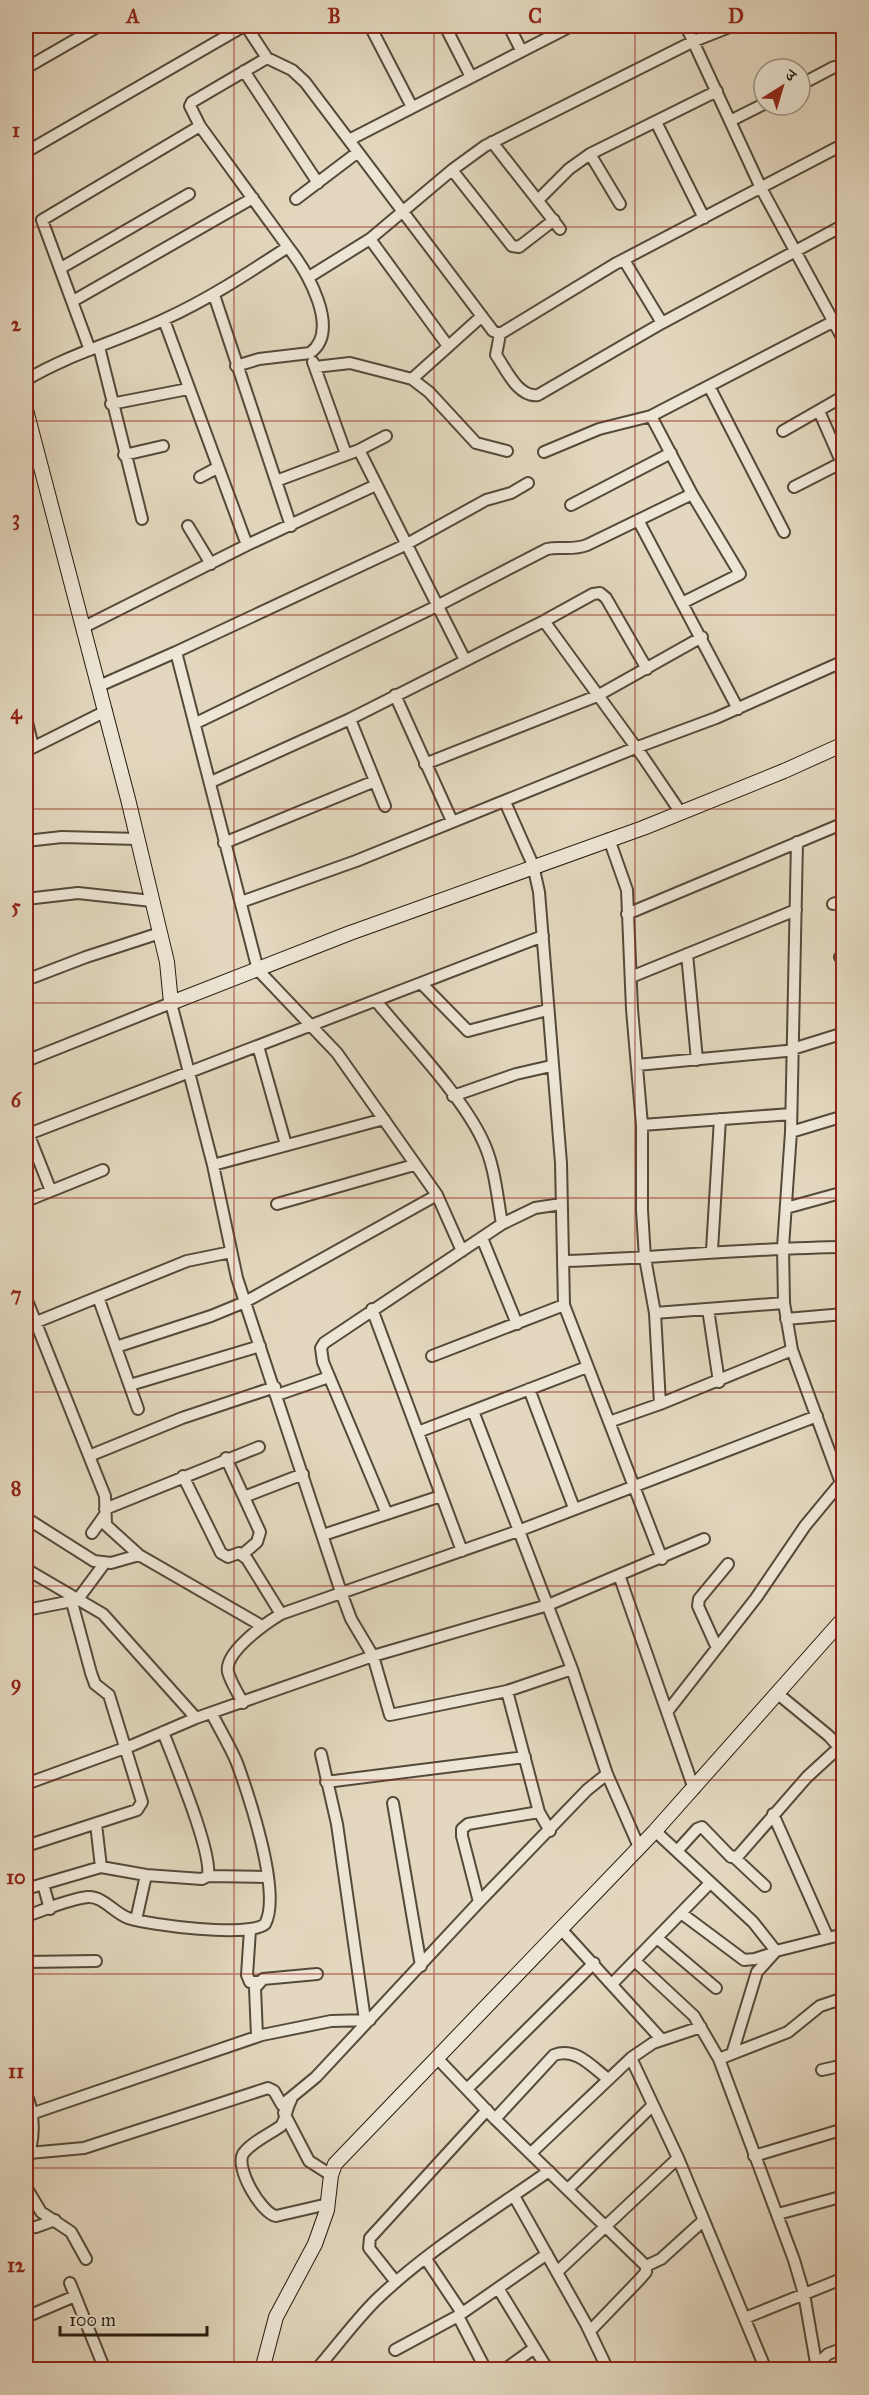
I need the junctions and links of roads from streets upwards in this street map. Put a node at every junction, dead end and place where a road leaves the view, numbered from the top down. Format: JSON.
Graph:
{"nodes":[{"id":1,"x":99,"y":26,"type":"edge"},
{"id":2,"x":245,"y":26,"type":"edge"},
{"id":3,"x":370,"y":26,"type":"edge"},
{"id":4,"x":446,"y":26,"type":"edge"},
{"id":5,"x":509,"y":26,"type":"edge"},
{"id":6,"x":571,"y":26,"type":"edge"},
{"id":7,"x":686,"y":26,"type":"edge"},
{"id":8,"x":732,"y":26,"type":"edge"},
{"id":9,"x":694,"y":41,"type":"junction"},
{"id":10,"x":521,"y":50,"type":"junction"},
{"id":11,"x":267,"y":58,"type":"junction"},
{"id":12,"x":834,"y":67,"type":"dead end"},
{"id":13,"x":26,"y":68,"type":"edge"},
{"id":14,"x":244,"y":71,"type":"junction"},
{"id":15,"x":471,"y":77,"type":"junction"},
{"id":16,"x":812,"y":79,"type":"edge"},
{"id":17,"x":717,"y":91,"type":"junction"},
{"id":18,"x":412,"y":107,"type":"junction"},
{"id":19,"x":752,"y":110,"type":"edge"},
{"id":20,"x":730,"y":121,"type":"junction"},
{"id":21,"x":656,"y":122,"type":"junction"},
{"id":22,"x":201,"y":126,"type":"junction"},
{"id":23,"x":349,"y":140,"type":"junction"},
{"id":24,"x":492,"y":142,"type":"junction"},
{"id":25,"x":843,"y":144,"type":"edge"},
{"id":26,"x":26,"y":152,"type":"edge"},
{"id":27,"x":358,"y":152,"type":"junction"},
{"id":28,"x":590,"y":154,"type":"junction"},
{"id":29,"x":452,"y":170,"type":"junction"},
{"id":30,"x":318,"y":183,"type":"junction"},
{"id":31,"x":761,"y":188,"type":"junction"},
{"id":32,"x":189,"y":194,"type":"dead end"},
{"id":33,"x":253,"y":198,"type":"junction"},
{"id":34,"x":296,"y":199,"type":"dead end"},
{"id":35,"x":538,"y":200,"type":"junction"},
{"id":36,"x":620,"y":204,"type":"dead end"},
{"id":37,"x":404,"y":211,"type":"junction"},
{"id":38,"x":704,"y":218,"type":"junction"},
{"id":39,"x":843,"y":225,"type":"edge"},
{"id":40,"x":370,"y":239,"type":"junction"},
{"id":41,"x":288,"y":247,"type":"junction"},
{"id":42,"x":796,"y":252,"type":"junction"},
{"id":43,"x":624,"y":260,"type":"junction"},
{"id":44,"x":61,"y":268,"type":"junction"},
{"id":45,"x":309,"y":277,"type":"junction"},
{"id":46,"x":214,"y":296,"type":"junction"},
{"id":47,"x":73,"y":301,"type":"junction"},
{"id":48,"x":482,"y":316,"type":"junction"},
{"id":49,"x":838,"y":319,"type":"edge"},
{"id":50,"x":164,"y":320,"type":"junction"},
{"id":51,"x":662,"y":323,"type":"junction"},
{"id":52,"x":500,"y":334,"type":"junction"},
{"id":53,"x":843,"y":341,"type":"edge"},
{"id":54,"x":448,"y":346,"type":"junction"},
{"id":55,"x":94,"y":348,"type":"junction"},
{"id":56,"x":310,"y":353,"type":"junction"},
{"id":57,"x":236,"y":366,"type":"junction"},
{"id":58,"x":315,"y":367,"type":"junction"},
{"id":59,"x":412,"y":379,"type":"junction"},
{"id":60,"x":26,"y":380,"type":"edge"},
{"id":61,"x":710,"y":388,"type":"junction"},
{"id":62,"x":188,"y":389,"type":"junction"},
{"id":63,"x":843,"y":396,"type":"edge"},
{"id":64,"x":111,"y":404,"type":"junction"},
{"id":65,"x":26,"y":410,"type":"edge"},
{"id":66,"x":819,"y":411,"type":"junction"},
{"id":67,"x":651,"y":416,"type":"junction"},
{"id":68,"x":783,"y":431,"type":"dead end"},
{"id":69,"x":386,"y":436,"type":"dead end"},
{"id":70,"x":163,"y":446,"type":"dead end"},
{"id":71,"x":359,"y":450,"type":"junction"},
{"id":72,"x":507,"y":451,"type":"dead end"},
{"id":73,"x":544,"y":452,"type":"dead end"},
{"id":74,"x":671,"y":453,"type":"junction"},
{"id":75,"x":346,"y":454,"type":"junction"},
{"id":76,"x":124,"y":455,"type":"junction"},
{"id":77,"x":842,"y":466,"type":"edge"},
{"id":78,"x":217,"y":468,"type":"junction"},
{"id":79,"x":200,"y":477,"type":"dead end"},
{"id":80,"x":276,"y":481,"type":"junction"},
{"id":81,"x":528,"y":483,"type":"dead end"},
{"id":82,"x":376,"y":485,"type":"junction"},
{"id":83,"x":794,"y":487,"type":"dead end"},
{"id":84,"x":692,"y":494,"type":"junction"},
{"id":85,"x":571,"y":505,"type":"dead end"},
{"id":86,"x":142,"y":519,"type":"dead end"},
{"id":87,"x":638,"y":520,"type":"junction"},
{"id":88,"x":188,"y":526,"type":"dead end"},
{"id":89,"x":291,"y":526,"type":"junction"},
{"id":90,"x":784,"y":532,"type":"dead end"},
{"id":91,"x":247,"y":545,"type":"junction"},
{"id":92,"x":405,"y":545,"type":"junction"},
{"id":93,"x":211,"y":564,"type":"junction"},
{"id":94,"x":684,"y":602,"type":"junction"},
{"id":95,"x":437,"y":606,"type":"junction"},
{"id":96,"x":544,"y":621,"type":"junction"},
{"id":97,"x":84,"y":627,"type":"junction"},
{"id":98,"x":702,"y":637,"type":"junction"},
{"id":99,"x":176,"y":652,"type":"junction"},
{"id":100,"x":465,"y":660,"type":"junction"},
{"id":101,"x":843,"y":661,"type":"edge"},
{"id":102,"x":647,"y":669,"type":"junction"},
{"id":103,"x":99,"y":686,"type":"junction"},
{"id":104,"x":395,"y":695,"type":"junction"},
{"id":105,"x":597,"y":696,"type":"junction"},
{"id":106,"x":738,"y":709,"type":"junction"},
{"id":107,"x":106,"y":711,"type":"junction"},
{"id":108,"x":26,"y":718,"type":"edge"},
{"id":109,"x":350,"y":719,"type":"junction"},
{"id":110,"x":196,"y":723,"type":"junction"},
{"id":111,"x":843,"y":744,"type":"edge"},
{"id":112,"x":635,"y":748,"type":"junction"},
{"id":113,"x":29,"y":749,"type":"edge"},
{"id":114,"x":425,"y":764,"type":"junction"},
{"id":115,"x":375,"y":781,"type":"junction"},
{"id":116,"x":211,"y":782,"type":"junction"},
{"id":117,"x":505,"y":802,"type":"junction"},
{"id":118,"x":385,"y":806,"type":"dead end"},
{"id":119,"x":681,"y":813,"type":"junction"},
{"id":120,"x":452,"y":821,"type":"junction"},
{"id":121,"x":843,"y":823,"type":"edge"},
{"id":122,"x":138,"y":839,"type":"junction"},
{"id":123,"x":609,"y":839,"type":"junction"},
{"id":124,"x":26,"y":841,"type":"edge"},
{"id":125,"x":796,"y":842,"type":"junction"},
{"id":126,"x":224,"y":843,"type":"junction"},
{"id":127,"x":533,"y":865,"type":"junction"},
{"id":128,"x":26,"y":899,"type":"edge"},
{"id":129,"x":152,"y":901,"type":"junction"},
{"id":130,"x":241,"y":902,"type":"junction"},
{"id":131,"x":796,"y":910,"type":"junction"},
{"id":132,"x":627,"y":914,"type":"junction"},
{"id":133,"x":160,"y":933,"type":"junction"},
{"id":134,"x":543,"y":936,"type":"junction"},
{"id":135,"x":687,"y":954,"type":"junction"},
{"id":136,"x":258,"y":970,"type":"junction"},
{"id":137,"x":631,"y":976,"type":"junction"},
{"id":138,"x":26,"y":980,"type":"edge"},
{"id":139,"x":421,"y":983,"type":"junction"},
{"id":140,"x":376,"y":1001,"type":"junction"},
{"id":141,"x":171,"y":1003,"type":"junction"},
{"id":142,"x":547,"y":1010,"type":"junction"},
{"id":143,"x":312,"y":1025,"type":"junction"},
{"id":144,"x":843,"y":1033,"type":"edge"},
{"id":145,"x":258,"y":1046,"type":"junction"},
{"id":146,"x":792,"y":1050,"type":"junction"},
{"id":147,"x":697,"y":1060,"type":"junction"},
{"id":148,"x":26,"y":1061,"type":"edge"},
{"id":149,"x":637,"y":1065,"type":"junction"},
{"id":150,"x":551,"y":1066,"type":"junction"},
{"id":151,"x":189,"y":1072,"type":"junction"},
{"id":152,"x":453,"y":1096,"type":"junction"},
{"id":153,"x":791,"y":1114,"type":"junction"},
{"id":154,"x":843,"y":1116,"type":"edge"},
{"id":155,"x":384,"y":1119,"type":"junction"},
{"id":156,"x":720,"y":1119,"type":"junction"},
{"id":157,"x":642,"y":1125,"type":"junction"},
{"id":158,"x":791,"y":1132,"type":"junction"},
{"id":159,"x":27,"y":1134,"type":"edge"},
{"id":160,"x":286,"y":1145,"type":"junction"},
{"id":161,"x":213,"y":1165,"type":"junction"},
{"id":162,"x":414,"y":1165,"type":"junction"},
{"id":163,"x":104,"y":1170,"type":"dead end"},
{"id":164,"x":51,"y":1191,"type":"junction"},
{"id":165,"x":843,"y":1192,"type":"edge"},
{"id":166,"x":437,"y":1195,"type":"junction"},
{"id":167,"x":26,"y":1201,"type":"edge"},
{"id":168,"x":277,"y":1204,"type":"dead end"},
{"id":169,"x":561,"y":1204,"type":"junction"},
{"id":170,"x":786,"y":1208,"type":"junction"},
{"id":171,"x":502,"y":1224,"type":"junction"},
{"id":172,"x":482,"y":1238,"type":"junction"},
{"id":173,"x":783,"y":1247,"type":"junction"},
{"id":174,"x":843,"y":1247,"type":"edge"},
{"id":175,"x":712,"y":1250,"type":"junction"},
{"id":176,"x":462,"y":1251,"type":"junction"},
{"id":177,"x":231,"y":1252,"type":"junction"},
{"id":178,"x":645,"y":1258,"type":"junction"},
{"id":179,"x":564,"y":1261,"type":"junction"},
{"id":180,"x":98,"y":1297,"type":"junction"},
{"id":181,"x":26,"y":1298,"type":"edge"},
{"id":182,"x":245,"y":1302,"type":"junction"},
{"id":183,"x":784,"y":1303,"type":"junction"},
{"id":184,"x":564,"y":1305,"type":"junction"},
{"id":185,"x":372,"y":1309,"type":"junction"},
{"id":186,"x":708,"y":1309,"type":"junction"},
{"id":187,"x":655,"y":1313,"type":"junction"},
{"id":188,"x":843,"y":1314,"type":"edge"},
{"id":189,"x":786,"y":1319,"type":"junction"},
{"id":190,"x":34,"y":1323,"type":"junction"},
{"id":191,"x":517,"y":1324,"type":"junction"},
{"id":192,"x":260,"y":1346,"type":"junction"},
{"id":193,"x":116,"y":1347,"type":"junction"},
{"id":194,"x":792,"y":1350,"type":"junction"},
{"id":195,"x":432,"y":1356,"type":"dead end"},
{"id":196,"x":587,"y":1367,"type":"junction"},
{"id":197,"x":329,"y":1377,"type":"junction"},
{"id":198,"x":718,"y":1382,"type":"junction"},
{"id":199,"x":130,"y":1385,"type":"junction"},
{"id":200,"x":530,"y":1389,"type":"junction"},
{"id":201,"x":276,"y":1391,"type":"junction"},
{"id":202,"x":660,"y":1404,"type":"junction"},
{"id":203,"x":138,"y":1409,"type":"dead end"},
{"id":204,"x":473,"y":1411,"type":"junction"},
{"id":205,"x":817,"y":1416,"type":"junction"},
{"id":206,"x":609,"y":1422,"type":"junction"},
{"id":207,"x":418,"y":1432,"type":"junction"},
{"id":208,"x":259,"y":1447,"type":"dead end"},
{"id":209,"x":89,"y":1456,"type":"junction"},
{"id":210,"x":226,"y":1458,"type":"junction"},
{"id":211,"x":303,"y":1474,"type":"junction"},
{"id":212,"x":183,"y":1476,"type":"junction"},
{"id":213,"x":842,"y":1484,"type":"edge"},
{"id":214,"x":635,"y":1485,"type":"junction"},
{"id":215,"x":441,"y":1496,"type":"junction"},
{"id":216,"x":244,"y":1497,"type":"junction"},
{"id":217,"x":574,"y":1508,"type":"junction"},
{"id":218,"x":104,"y":1513,"type":"junction"},
{"id":219,"x":387,"y":1514,"type":"junction"},
{"id":220,"x":26,"y":1518,"type":"edge"},
{"id":221,"x":518,"y":1531,"type":"junction"},
{"id":222,"x":92,"y":1533,"type":"dead end"},
{"id":223,"x":323,"y":1535,"type":"junction"},
{"id":224,"x":704,"y":1539,"type":"dead end"},
{"id":225,"x":462,"y":1551,"type":"junction"},
{"id":226,"x":243,"y":1554,"type":"junction"},
{"id":227,"x":139,"y":1556,"type":"junction"},
{"id":228,"x":662,"y":1559,"type":"junction"},
{"id":229,"x":104,"y":1564,"type":"junction"},
{"id":230,"x":728,"y":1564,"type":"dead end"},
{"id":231,"x":26,"y":1569,"type":"edge"},
{"id":232,"x":619,"y":1575,"type":"junction"},
{"id":233,"x":341,"y":1592,"type":"junction"},
{"id":234,"x":73,"y":1598,"type":"junction"},
{"id":235,"x":548,"y":1605,"type":"junction"},
{"id":236,"x":26,"y":1610,"type":"edge"},
{"id":237,"x":282,"y":1614,"type":"junction"},
{"id":238,"x":843,"y":1618,"type":"edge"},
{"id":239,"x":262,"y":1626,"type":"junction"},
{"id":240,"x":717,"y":1648,"type":"junction"},
{"id":241,"x":373,"y":1656,"type":"junction"},
{"id":242,"x":572,"y":1668,"type":"junction"},
{"id":243,"x":507,"y":1690,"type":"junction"},
{"id":244,"x":778,"y":1694,"type":"junction"},
{"id":245,"x":243,"y":1703,"type":"junction"},
{"id":246,"x":667,"y":1712,"type":"junction"},
{"id":247,"x":212,"y":1714,"type":"junction"},
{"id":248,"x":196,"y":1718,"type":"junction"},
{"id":249,"x":163,"y":1732,"type":"junction"},
{"id":250,"x":127,"y":1747,"type":"junction"},
{"id":251,"x":842,"y":1747,"type":"edge"},
{"id":252,"x":321,"y":1754,"type":"dead end"},
{"id":253,"x":525,"y":1757,"type":"junction"},
{"id":254,"x":607,"y":1774,"type":"junction"},
{"id":255,"x":326,"y":1782,"type":"junction"},
{"id":256,"x":26,"y":1784,"type":"edge"},
{"id":257,"x":694,"y":1790,"type":"junction"},
{"id":258,"x":393,"y":1803,"type":"dead end"},
{"id":259,"x":539,"y":1812,"type":"junction"},
{"id":260,"x":773,"y":1814,"type":"junction"},
{"id":261,"x":96,"y":1824,"type":"junction"},
{"id":262,"x":550,"y":1831,"type":"junction"},
{"id":263,"x":655,"y":1831,"type":"junction"},
{"id":264,"x":26,"y":1846,"type":"edge"},
{"id":265,"x":639,"y":1846,"type":"junction"},
{"id":266,"x":677,"y":1851,"type":"junction"},
{"id":267,"x":734,"y":1857,"type":"junction"},
{"id":268,"x":101,"y":1867,"type":"junction"},
{"id":269,"x":146,"y":1875,"type":"junction"},
{"id":270,"x":208,"y":1876,"type":"junction"},
{"id":271,"x":267,"y":1877,"type":"junction"},
{"id":272,"x":710,"y":1882,"type":"junction"},
{"id":273,"x":43,"y":1884,"type":"junction"},
{"id":274,"x":765,"y":1886,"type":"dead end"},
{"id":275,"x":26,"y":1889,"type":"edge"},
{"id":276,"x":478,"y":1902,"type":"junction"},
{"id":277,"x":50,"y":1909,"type":"junction"},
{"id":278,"x":681,"y":1913,"type":"junction"},
{"id":279,"x":26,"y":1916,"type":"edge"},
{"id":280,"x":136,"y":1920,"type":"junction"},
{"id":281,"x":561,"y":1929,"type":"junction"},
{"id":282,"x":250,"y":1930,"type":"junction"},
{"id":283,"x":843,"y":1934,"type":"edge"},
{"id":284,"x":657,"y":1938,"type":"junction"},
{"id":285,"x":828,"y":1938,"type":"junction"},
{"id":286,"x":776,"y":1951,"type":"junction"},
{"id":287,"x":634,"y":1960,"type":"junction"},
{"id":288,"x":96,"y":1961,"type":"dead end"},
{"id":289,"x":26,"y":1962,"type":"edge"},
{"id":290,"x":594,"y":1963,"type":"junction"},
{"id":291,"x":421,"y":1966,"type":"junction"},
{"id":292,"x":317,"y":1974,"type":"dead end"},
{"id":293,"x":258,"y":1982,"type":"junction"},
{"id":294,"x":612,"y":1984,"type":"junction"},
{"id":295,"x":716,"y":1988,"type":"dead end"},
{"id":296,"x":843,"y":1998,"type":"edge"},
{"id":297,"x":368,"y":2020,"type":"junction"},
{"id":298,"x":701,"y":2026,"type":"junction"},
{"id":299,"x":257,"y":2036,"type":"junction"},
{"id":300,"x":663,"y":2040,"type":"junction"},
{"id":301,"x":732,"y":2054,"type":"junction"},
{"id":302,"x":437,"y":2058,"type":"junction"},
{"id":303,"x":632,"y":2058,"type":"junction"},
{"id":304,"x":719,"y":2059,"type":"junction"},
{"id":305,"x":843,"y":2065,"type":"edge"},
{"id":306,"x":822,"y":2070,"type":"dead end"},
{"id":307,"x":608,"y":2079,"type":"junction"},
{"id":308,"x":467,"y":2089,"type":"junction"},
{"id":309,"x":26,"y":2094,"type":"edge"},
{"id":310,"x":293,"y":2097,"type":"junction"},
{"id":311,"x":653,"y":2105,"type":"junction"},
{"id":312,"x":284,"y":2112,"type":"junction"},
{"id":313,"x":31,"y":2114,"type":"junction"},
{"id":314,"x":491,"y":2115,"type":"junction"},
{"id":315,"x":843,"y":2129,"type":"edge"},
{"id":316,"x":531,"y":2153,"type":"junction"},
{"id":317,"x":27,"y":2155,"type":"edge"},
{"id":318,"x":754,"y":2156,"type":"junction"},
{"id":319,"x":678,"y":2158,"type":"junction"},
{"id":320,"x":549,"y":2170,"type":"junction"},
{"id":321,"x":331,"y":2175,"type":"junction"},
{"id":322,"x":26,"y":2187,"type":"edge"},
{"id":323,"x":568,"y":2189,"type":"junction"},
{"id":324,"x":514,"y":2196,"type":"junction"},
{"id":325,"x":843,"y":2196,"type":"edge"},
{"id":326,"x":328,"y":2204,"type":"junction"},
{"id":327,"x":778,"y":2214,"type":"junction"},
{"id":328,"x":55,"y":2220,"type":"junction"},
{"id":329,"x":704,"y":2220,"type":"junction"},
{"id":330,"x":606,"y":2226,"type":"junction"},
{"id":331,"x":26,"y":2228,"type":"edge"},
{"id":332,"x":547,"y":2254,"type":"junction"},
{"id":333,"x":86,"y":2259,"type":"dead end"},
{"id":334,"x":426,"y":2259,"type":"junction"},
{"id":335,"x":646,"y":2266,"type":"junction"},
{"id":336,"x":557,"y":2272,"type":"junction"},
{"id":337,"x":843,"y":2278,"type":"edge"},
{"id":338,"x":396,"y":2282,"type":"junction"},
{"id":339,"x":70,"y":2283,"type":"dead end"},
{"id":340,"x":498,"y":2288,"type":"junction"},
{"id":341,"x":804,"y":2294,"type":"junction"},
{"id":342,"x":75,"y":2296,"type":"junction"},
{"id":343,"x":460,"y":2314,"type":"junction"},
{"id":344,"x":26,"y":2317,"type":"edge"},
{"id":345,"x":745,"y":2318,"type":"junction"},
{"id":346,"x":590,"y":2331,"type":"junction"},
{"id":347,"x":843,"y":2348,"type":"edge"},
{"id":348,"x":394,"y":2349,"type":"dead end"},
{"id":349,"x":533,"y":2349,"type":"junction"},
{"id":350,"x":813,"y":2366,"type":"edge"},
{"id":351,"x":264,"y":2369,"type":"edge"},
{"id":352,"x":105,"y":2370,"type":"edge"},
{"id":353,"x":316,"y":2370,"type":"edge"},
{"id":354,"x":486,"y":2370,"type":"edge"},
{"id":355,"x":504,"y":2370,"type":"edge"},
{"id":356,"x":548,"y":2370,"type":"edge"},
{"id":357,"x":608,"y":2370,"type":"edge"},
{"id":358,"x":766,"y":2370,"type":"edge"}],
"edges":[{"from":1,"to":13,"type":"street"},
{"from":2,"to":11,"type":"street"},
{"from":2,"to":26,"type":"street"},
{"from":3,"to":18,"type":"street"},
{"from":4,"to":15,"type":"street"},
{"from":5,"to":10,"type":"street"},
{"from":6,"to":10,"type":"street"},
{"from":7,"to":9,"type":"street"},
{"from":8,"to":9,"type":"street"},
{"from":9,"to":17,"type":"street"},
{"from":9,"to":24,"type":"street"},
{"from":10,"to":15,"type":"street"},
{"from":11,"to":14,"type":"street"},
{"from":11,"to":23,"type":"street"},
{"from":12,"to":16,"type":"street"},
{"from":14,"to":22,"type":"street"},
{"from":14,"to":30,"type":"street"},
{"from":15,"to":18,"type":"street"},
{"from":17,"to":20,"type":"street"},
{"from":17,"to":21,"type":"street"},
{"from":18,"to":23,"type":"street"},
{"from":19,"to":20,"type":"street"},
{"from":20,"to":31,"type":"street"},
{"from":21,"to":28,"type":"street"},
{"from":21,"to":38,"type":"street"},
{"from":22,"to":33,"type":"street"},
{"from":22,"to":44,"type":"street"},
{"from":23,"to":27,"type":"street"},
{"from":24,"to":29,"type":"street"},
{"from":24,"to":35,"type":"street"},
{"from":25,"to":31,"type":"street"},
{"from":27,"to":30,"type":"street"},
{"from":27,"to":37,"type":"street"},
{"from":28,"to":35,"type":"street"},
{"from":28,"to":36,"type":"street"},
{"from":29,"to":35,"type":"street"},
{"from":29,"to":37,"type":"street"},
{"from":30,"to":34,"type":"street"},
{"from":31,"to":38,"type":"street"},
{"from":31,"to":42,"type":"street"},
{"from":32,"to":44,"type":"street"},
{"from":33,"to":41,"type":"street"},
{"from":33,"to":47,"type":"street"},
{"from":37,"to":40,"type":"street"},
{"from":37,"to":48,"type":"street"},
{"from":38,"to":43,"type":"street"},
{"from":39,"to":42,"type":"street"},
{"from":40,"to":45,"type":"street"},
{"from":40,"to":54,"type":"street"},
{"from":41,"to":45,"type":"street"},
{"from":41,"to":46,"type":"street"},
{"from":42,"to":49,"type":"street"},
{"from":42,"to":51,"type":"street"},
{"from":43,"to":51,"type":"street"},
{"from":43,"to":52,"type":"street"},
{"from":44,"to":47,"type":"street"},
{"from":45,"to":56,"type":"street"},
{"from":46,"to":50,"type":"street"},
{"from":46,"to":57,"type":"street"},
{"from":47,"to":55,"type":"street"},
{"from":48,"to":52,"type":"street"},
{"from":48,"to":54,"type":"street"},
{"from":49,"to":53,"type":"street"},
{"from":49,"to":61,"type":"street"},
{"from":50,"to":55,"type":"street"},
{"from":50,"to":62,"type":"street"},
{"from":51,"to":52,"type":"street"},
{"from":54,"to":59,"type":"street"},
{"from":55,"to":60,"type":"street"},
{"from":55,"to":64,"type":"street"},
{"from":56,"to":57,"type":"street"},
{"from":56,"to":58,"type":"street"},
{"from":57,"to":80,"type":"street"},
{"from":58,"to":59,"type":"street"},
{"from":58,"to":75,"type":"street"},
{"from":59,"to":72,"type":"street"},
{"from":61,"to":67,"type":"street"},
{"from":61,"to":90,"type":"street"},
{"from":62,"to":64,"type":"street"},
{"from":62,"to":78,"type":"street"},
{"from":63,"to":66,"type":"street"},
{"from":64,"to":76,"type":"street"},
{"from":65,"to":97,"type":"street"},
{"from":66,"to":68,"type":"street"},
{"from":66,"to":77,"type":"street"},
{"from":67,"to":73,"type":"street"},
{"from":67,"to":74,"type":"street"},
{"from":69,"to":71,"type":"street"},
{"from":70,"to":76,"type":"street"},
{"from":71,"to":75,"type":"street"},
{"from":71,"to":82,"type":"street"},
{"from":74,"to":84,"type":"street"},
{"from":74,"to":85,"type":"street"},
{"from":75,"to":80,"type":"street"},
{"from":76,"to":86,"type":"street"},
{"from":77,"to":83,"type":"street"},
{"from":78,"to":79,"type":"street"},
{"from":78,"to":91,"type":"street"},
{"from":80,"to":89,"type":"street"},
{"from":81,"to":92,"type":"street"},
{"from":82,"to":89,"type":"street"},
{"from":82,"to":92,"type":"street"},
{"from":84,"to":87,"type":"street"},
{"from":84,"to":94,"type":"street"},
{"from":87,"to":94,"type":"street"},
{"from":87,"to":95,"type":"street"},
{"from":88,"to":93,"type":"street"},
{"from":89,"to":91,"type":"street"},
{"from":91,"to":93,"type":"street"},
{"from":92,"to":95,"type":"street"},
{"from":92,"to":99,"type":"street"},
{"from":93,"to":97,"type":"street"},
{"from":94,"to":98,"type":"street"},
{"from":95,"to":100,"type":"street"},
{"from":95,"to":110,"type":"street"},
{"from":96,"to":100,"type":"street"},
{"from":96,"to":102,"type":"street"},
{"from":96,"to":105,"type":"street"},
{"from":97,"to":103,"type":"street"},
{"from":98,"to":102,"type":"street"},
{"from":98,"to":106,"type":"street"},
{"from":99,"to":103,"type":"street"},
{"from":99,"to":110,"type":"street"},
{"from":100,"to":104,"type":"street"},
{"from":101,"to":106,"type":"street"},
{"from":102,"to":105,"type":"street"},
{"from":103,"to":107,"type":"street"},
{"from":104,"to":109,"type":"street"},
{"from":104,"to":114,"type":"street"},
{"from":105,"to":112,"type":"street"},
{"from":105,"to":114,"type":"street"},
{"from":106,"to":112,"type":"street"},
{"from":107,"to":113,"type":"street"},
{"from":107,"to":122,"type":"street"},
{"from":108,"to":113,"type":"street"},
{"from":109,"to":115,"type":"street"},
{"from":109,"to":116,"type":"street"},
{"from":110,"to":116,"type":"street"},
{"from":111,"to":119,"type":"street"},
{"from":112,"to":117,"type":"street"},
{"from":112,"to":119,"type":"street"},
{"from":114,"to":120,"type":"street"},
{"from":115,"to":118,"type":"street"},
{"from":115,"to":126,"type":"street"},
{"from":116,"to":126,"type":"street"},
{"from":117,"to":120,"type":"street"},
{"from":117,"to":127,"type":"street"},
{"from":119,"to":123,"type":"street"},
{"from":120,"to":130,"type":"street"},
{"from":121,"to":125,"type":"street"},
{"from":122,"to":124,"type":"street"},
{"from":122,"to":129,"type":"street"},
{"from":123,"to":127,"type":"street"},
{"from":123,"to":132,"type":"street"},
{"from":125,"to":131,"type":"street"},
{"from":125,"to":132,"type":"street"},
{"from":126,"to":130,"type":"street"},
{"from":127,"to":134,"type":"street"},
{"from":127,"to":136,"type":"street"},
{"from":128,"to":129,"type":"street"},
{"from":129,"to":133,"type":"street"},
{"from":130,"to":136,"type":"street"},
{"from":131,"to":135,"type":"street"},
{"from":131,"to":146,"type":"street"},
{"from":132,"to":137,"type":"street"},
{"from":133,"to":138,"type":"street"},
{"from":133,"to":141,"type":"street"},
{"from":134,"to":139,"type":"street"},
{"from":134,"to":142,"type":"street"},
{"from":135,"to":137,"type":"street"},
{"from":135,"to":147,"type":"street"},
{"from":136,"to":141,"type":"street"},
{"from":136,"to":143,"type":"street"},
{"from":137,"to":149,"type":"street"},
{"from":139,"to":140,"type":"street"},
{"from":139,"to":142,"type":"street"},
{"from":140,"to":143,"type":"street"},
{"from":140,"to":152,"type":"street"},
{"from":141,"to":148,"type":"street"},
{"from":141,"to":151,"type":"street"},
{"from":142,"to":150,"type":"street"},
{"from":143,"to":145,"type":"street"},
{"from":143,"to":155,"type":"street"},
{"from":144,"to":146,"type":"street"},
{"from":145,"to":151,"type":"street"},
{"from":145,"to":160,"type":"street"},
{"from":146,"to":147,"type":"street"},
{"from":146,"to":153,"type":"street"},
{"from":147,"to":149,"type":"street"},
{"from":149,"to":157,"type":"street"},
{"from":150,"to":152,"type":"street"},
{"from":150,"to":169,"type":"street"},
{"from":151,"to":159,"type":"street"},
{"from":151,"to":161,"type":"street"},
{"from":152,"to":171,"type":"street"},
{"from":153,"to":156,"type":"street"},
{"from":153,"to":158,"type":"street"},
{"from":154,"to":158,"type":"street"},
{"from":155,"to":160,"type":"street"},
{"from":155,"to":162,"type":"street"},
{"from":156,"to":157,"type":"street"},
{"from":156,"to":175,"type":"street"},
{"from":157,"to":178,"type":"street"},
{"from":158,"to":170,"type":"street"},
{"from":159,"to":164,"type":"street"},
{"from":160,"to":161,"type":"street"},
{"from":161,"to":177,"type":"street"},
{"from":162,"to":166,"type":"street"},
{"from":162,"to":168,"type":"street"},
{"from":163,"to":164,"type":"street"},
{"from":164,"to":167,"type":"street"},
{"from":165,"to":170,"type":"street"},
{"from":166,"to":176,"type":"street"},
{"from":166,"to":182,"type":"street"},
{"from":169,"to":171,"type":"street"},
{"from":169,"to":179,"type":"street"},
{"from":170,"to":173,"type":"street"},
{"from":171,"to":172,"type":"street"},
{"from":172,"to":176,"type":"street"},
{"from":172,"to":191,"type":"street"},
{"from":173,"to":174,"type":"street"},
{"from":173,"to":175,"type":"street"},
{"from":173,"to":183,"type":"street"},
{"from":175,"to":178,"type":"street"},
{"from":176,"to":185,"type":"street"},
{"from":177,"to":180,"type":"street"},
{"from":177,"to":182,"type":"street"},
{"from":178,"to":179,"type":"street"},
{"from":178,"to":187,"type":"street"},
{"from":179,"to":184,"type":"street"},
{"from":180,"to":190,"type":"street"},
{"from":180,"to":193,"type":"street"},
{"from":181,"to":190,"type":"street"},
{"from":182,"to":192,"type":"street"},
{"from":182,"to":193,"type":"street"},
{"from":183,"to":186,"type":"street"},
{"from":183,"to":189,"type":"street"},
{"from":184,"to":191,"type":"street"},
{"from":184,"to":196,"type":"street"},
{"from":185,"to":197,"type":"street"},
{"from":185,"to":207,"type":"street"},
{"from":186,"to":187,"type":"street"},
{"from":186,"to":198,"type":"street"},
{"from":187,"to":202,"type":"street"},
{"from":188,"to":189,"type":"street"},
{"from":189,"to":194,"type":"street"},
{"from":190,"to":209,"type":"street"},
{"from":191,"to":195,"type":"street"},
{"from":192,"to":199,"type":"street"},
{"from":192,"to":201,"type":"street"},
{"from":193,"to":199,"type":"street"},
{"from":194,"to":198,"type":"street"},
{"from":194,"to":205,"type":"street"},
{"from":196,"to":200,"type":"street"},
{"from":196,"to":206,"type":"street"},
{"from":197,"to":201,"type":"street"},
{"from":197,"to":219,"type":"street"},
{"from":198,"to":202,"type":"street"},
{"from":199,"to":203,"type":"street"},
{"from":200,"to":204,"type":"street"},
{"from":200,"to":217,"type":"street"},
{"from":201,"to":209,"type":"street"},
{"from":201,"to":211,"type":"street"},
{"from":202,"to":206,"type":"street"},
{"from":204,"to":207,"type":"street"},
{"from":204,"to":221,"type":"street"},
{"from":205,"to":213,"type":"street"},
{"from":205,"to":214,"type":"street"},
{"from":206,"to":214,"type":"street"},
{"from":207,"to":215,"type":"street"},
{"from":208,"to":210,"type":"street"},
{"from":209,"to":218,"type":"street"},
{"from":210,"to":212,"type":"street"},
{"from":210,"to":216,"type":"street"},
{"from":211,"to":216,"type":"street"},
{"from":211,"to":223,"type":"street"},
{"from":212,"to":218,"type":"street"},
{"from":212,"to":226,"type":"street"},
{"from":213,"to":240,"type":"street"},
{"from":214,"to":217,"type":"street"},
{"from":214,"to":228,"type":"street"},
{"from":215,"to":219,"type":"street"},
{"from":215,"to":225,"type":"street"},
{"from":216,"to":226,"type":"street"},
{"from":217,"to":221,"type":"street"},
{"from":218,"to":222,"type":"street"},
{"from":218,"to":227,"type":"street"},
{"from":219,"to":223,"type":"street"},
{"from":220,"to":229,"type":"street"},
{"from":221,"to":225,"type":"street"},
{"from":221,"to":235,"type":"street"},
{"from":223,"to":233,"type":"street"},
{"from":224,"to":228,"type":"street"},
{"from":225,"to":233,"type":"street"},
{"from":226,"to":237,"type":"street"},
{"from":227,"to":229,"type":"street"},
{"from":227,"to":239,"type":"street"},
{"from":228,"to":232,"type":"street"},
{"from":229,"to":234,"type":"street"},
{"from":230,"to":240,"type":"street"},
{"from":231,"to":234,"type":"street"},
{"from":232,"to":235,"type":"street"},
{"from":232,"to":246,"type":"street"},
{"from":233,"to":237,"type":"street"},
{"from":233,"to":241,"type":"street"},
{"from":234,"to":236,"type":"street"},
{"from":234,"to":248,"type":"street"},
{"from":234,"to":250,"type":"street"},
{"from":235,"to":241,"type":"street"},
{"from":235,"to":242,"type":"street"},
{"from":237,"to":239,"type":"street"},
{"from":238,"to":244,"type":"street"},
{"from":239,"to":245,"type":"street"},
{"from":240,"to":246,"type":"street"},
{"from":241,"to":243,"type":"street"},
{"from":241,"to":245,"type":"street"},
{"from":242,"to":243,"type":"street"},
{"from":242,"to":254,"type":"street"},
{"from":243,"to":253,"type":"street"},
{"from":244,"to":251,"type":"street"},
{"from":244,"to":257,"type":"street"},
{"from":245,"to":247,"type":"street"},
{"from":246,"to":257,"type":"street"},
{"from":247,"to":248,"type":"street"},
{"from":247,"to":271,"type":"street"},
{"from":248,"to":249,"type":"street"},
{"from":249,"to":250,"type":"street"},
{"from":249,"to":270,"type":"street"},
{"from":250,"to":256,"type":"street"},
{"from":250,"to":261,"type":"street"},
{"from":251,"to":260,"type":"street"},
{"from":252,"to":255,"type":"street"},
{"from":253,"to":255,"type":"street"},
{"from":253,"to":259,"type":"street"},
{"from":254,"to":262,"type":"street"},
{"from":254,"to":265,"type":"street"},
{"from":255,"to":297,"type":"street"},
{"from":257,"to":263,"type":"street"},
{"from":258,"to":291,"type":"street"},
{"from":259,"to":262,"type":"street"},
{"from":259,"to":276,"type":"street"},
{"from":260,"to":267,"type":"street"},
{"from":260,"to":285,"type":"street"},
{"from":261,"to":264,"type":"street"},
{"from":261,"to":268,"type":"street"},
{"from":262,"to":276,"type":"street"},
{"from":263,"to":265,"type":"street"},
{"from":263,"to":266,"type":"street"},
{"from":265,"to":281,"type":"street"},
{"from":266,"to":267,"type":"street"},
{"from":266,"to":272,"type":"street"},
{"from":267,"to":274,"type":"street"},
{"from":268,"to":269,"type":"street"},
{"from":268,"to":273,"type":"street"},
{"from":269,"to":270,"type":"street"},
{"from":269,"to":280,"type":"street"},
{"from":270,"to":271,"type":"street"},
{"from":271,"to":282,"type":"street"},
{"from":272,"to":278,"type":"street"},
{"from":272,"to":286,"type":"street"},
{"from":273,"to":275,"type":"street"},
{"from":273,"to":277,"type":"street"},
{"from":276,"to":291,"type":"street"},
{"from":277,"to":279,"type":"street"},
{"from":277,"to":280,"type":"street"},
{"from":278,"to":284,"type":"street"},
{"from":278,"to":286,"type":"street"},
{"from":280,"to":282,"type":"street"},
{"from":281,"to":290,"type":"street"},
{"from":281,"to":302,"type":"street"},
{"from":282,"to":293,"type":"street"},
{"from":283,"to":285,"type":"street"},
{"from":284,"to":287,"type":"street"},
{"from":284,"to":295,"type":"street"},
{"from":285,"to":286,"type":"street"},
{"from":286,"to":301,"type":"street"},
{"from":287,"to":294,"type":"street"},
{"from":287,"to":298,"type":"street"},
{"from":288,"to":289,"type":"street"},
{"from":290,"to":294,"type":"street"},
{"from":290,"to":308,"type":"street"},
{"from":291,"to":297,"type":"street"},
{"from":292,"to":293,"type":"street"},
{"from":293,"to":299,"type":"street"},
{"from":294,"to":300,"type":"street"},
{"from":296,"to":301,"type":"street"},
{"from":297,"to":299,"type":"street"},
{"from":297,"to":310,"type":"street"},
{"from":298,"to":300,"type":"street"},
{"from":298,"to":304,"type":"street"},
{"from":299,"to":313,"type":"street"},
{"from":300,"to":303,"type":"street"},
{"from":301,"to":304,"type":"street"},
{"from":302,"to":308,"type":"street"},
{"from":302,"to":321,"type":"street"},
{"from":303,"to":307,"type":"street"},
{"from":303,"to":311,"type":"street"},
{"from":304,"to":318,"type":"street"},
{"from":305,"to":306,"type":"street"},
{"from":307,"to":314,"type":"street"},
{"from":307,"to":316,"type":"street"},
{"from":308,"to":314,"type":"street"},
{"from":309,"to":313,"type":"street"},
{"from":310,"to":312,"type":"street"},
{"from":310,"to":317,"type":"street"},
{"from":311,"to":319,"type":"street"},
{"from":311,"to":323,"type":"street"},
{"from":312,"to":321,"type":"street"},
{"from":312,"to":326,"type":"street"},
{"from":313,"to":317,"type":"street"},
{"from":314,"to":316,"type":"street"},
{"from":314,"to":338,"type":"street"},
{"from":315,"to":318,"type":"street"},
{"from":316,"to":320,"type":"street"},
{"from":318,"to":327,"type":"street"},
{"from":319,"to":329,"type":"street"},
{"from":319,"to":330,"type":"street"},
{"from":320,"to":323,"type":"street"},
{"from":320,"to":324,"type":"street"},
{"from":321,"to":326,"type":"street"},
{"from":322,"to":328,"type":"street"},
{"from":323,"to":330,"type":"street"},
{"from":324,"to":332,"type":"street"},
{"from":324,"to":334,"type":"street"},
{"from":325,"to":327,"type":"street"},
{"from":326,"to":351,"type":"street"},
{"from":327,"to":341,"type":"street"},
{"from":328,"to":331,"type":"street"},
{"from":328,"to":333,"type":"street"},
{"from":329,"to":335,"type":"street"},
{"from":329,"to":345,"type":"street"},
{"from":330,"to":335,"type":"street"},
{"from":330,"to":336,"type":"street"},
{"from":332,"to":336,"type":"street"},
{"from":332,"to":340,"type":"street"},
{"from":334,"to":338,"type":"street"},
{"from":334,"to":343,"type":"street"},
{"from":335,"to":346,"type":"street"},
{"from":336,"to":346,"type":"street"},
{"from":337,"to":341,"type":"street"},
{"from":338,"to":353,"type":"street"},
{"from":339,"to":342,"type":"street"},
{"from":340,"to":343,"type":"street"},
{"from":340,"to":349,"type":"street"},
{"from":341,"to":345,"type":"street"},
{"from":341,"to":350,"type":"street"},
{"from":342,"to":344,"type":"street"},
{"from":342,"to":352,"type":"street"},
{"from":343,"to":348,"type":"street"},
{"from":343,"to":354,"type":"street"},
{"from":345,"to":358,"type":"street"},
{"from":346,"to":357,"type":"street"},
{"from":347,"to":350,"type":"street"},
{"from":349,"to":355,"type":"street"},
{"from":349,"to":356,"type":"street"}]}
